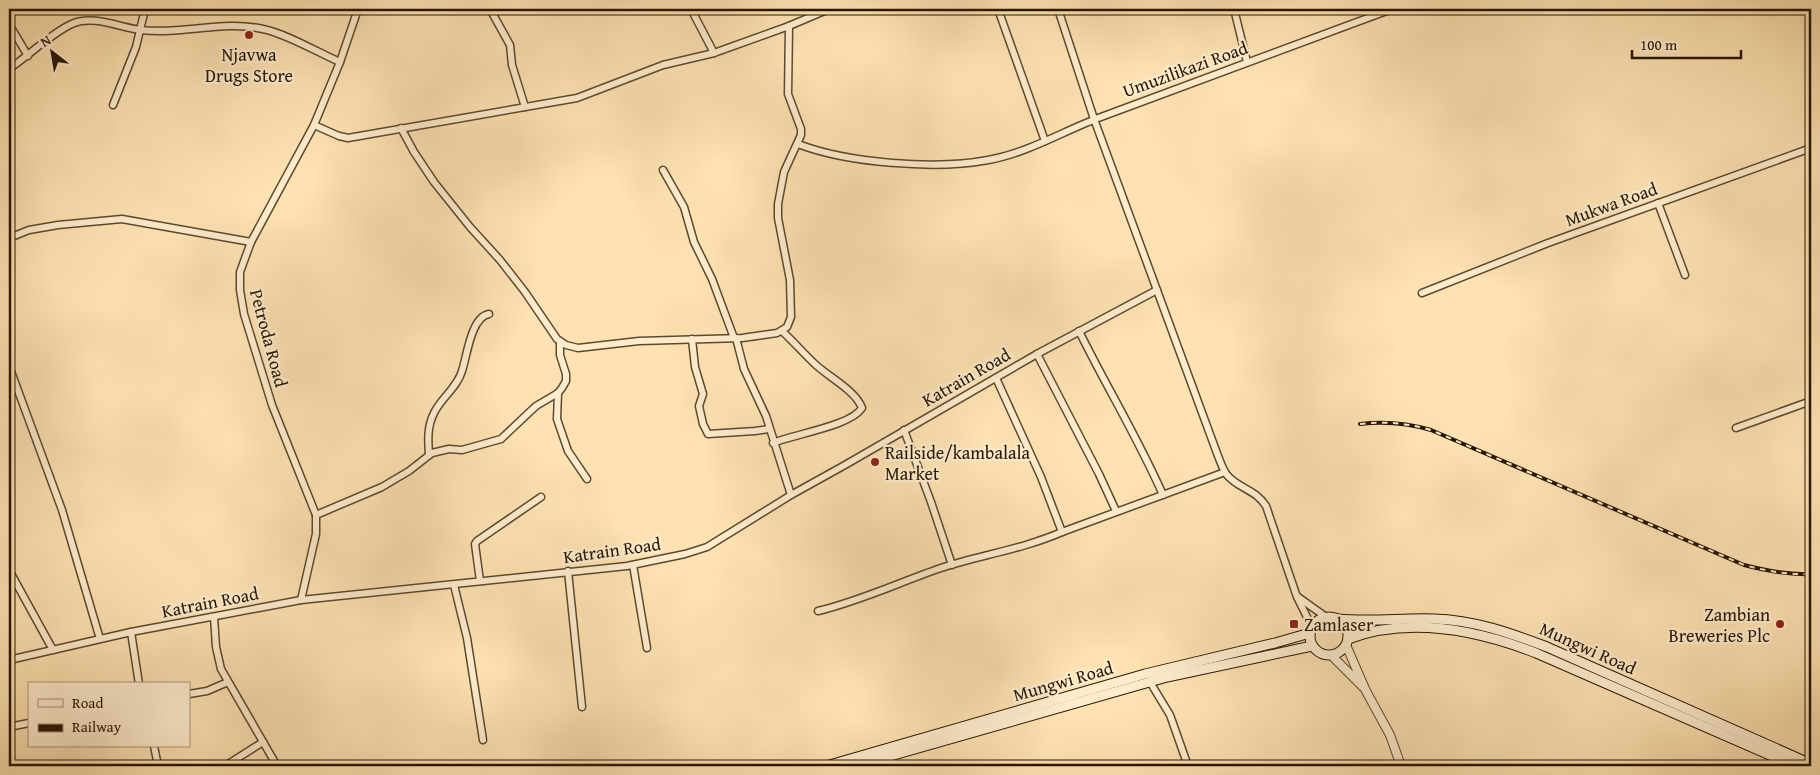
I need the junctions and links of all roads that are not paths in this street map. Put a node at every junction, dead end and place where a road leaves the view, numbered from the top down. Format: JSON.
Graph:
{"nodes":[{"id":1,"x":145,"y":9,"type":"edge"},
{"id":2,"x":358,"y":9,"type":"edge"},
{"id":3,"x":490,"y":9,"type":"edge"},
{"id":4,"x":691,"y":9,"type":"edge"},
{"id":5,"x":829,"y":9,"type":"edge"},
{"id":6,"x":998,"y":9,"type":"edge"},
{"id":7,"x":1058,"y":9,"type":"edge"},
{"id":8,"x":1234,"y":9,"type":"edge"},
{"id":9,"x":1392,"y":9,"type":"edge"},
{"id":10,"x":9,"y":24,"type":"edge"},
{"id":11,"x":790,"y":26,"type":"junction"},
{"id":12,"x":140,"y":30,"type":"junction"},
{"id":13,"x":714,"y":53,"type":"junction"},
{"id":14,"x":28,"y":56,"type":"junction"},
{"id":15,"x":340,"y":62,"type":"junction"},
{"id":16,"x":1247,"y":62,"type":"junction"},
{"id":17,"x":9,"y":69,"type":"edge"},
{"id":18,"x":113,"y":105,"type":"dead end"},
{"id":19,"x":525,"y":107,"type":"junction"},
{"id":20,"x":1094,"y":119,"type":"junction"},
{"id":21,"x":314,"y":125,"type":"junction"},
{"id":22,"x":401,"y":128,"type":"junction"},
{"id":23,"x":1045,"y":141,"type":"junction"},
{"id":24,"x":798,"y":144,"type":"junction"},
{"id":25,"x":1811,"y":148,"type":"edge"},
{"id":26,"x":663,"y":170,"type":"dead end"},
{"id":27,"x":1658,"y":203,"type":"junction"},
{"id":28,"x":9,"y":238,"type":"edge"},
{"id":29,"x":251,"y":242,"type":"junction"},
{"id":30,"x":1685,"y":275,"type":"dead end"},
{"id":31,"x":1157,"y":290,"type":"junction"},
{"id":32,"x":1422,"y":293,"type":"dead end"},
{"id":33,"x":489,"y":314,"type":"dead end"},
{"id":34,"x":782,"y":331,"type":"junction"},
{"id":35,"x":1079,"y":331,"type":"junction"},
{"id":36,"x":692,"y":338,"type":"junction"},
{"id":37,"x":735,"y":338,"type":"junction"},
{"id":38,"x":560,"y":342,"type":"junction"},
{"id":39,"x":1037,"y":354,"type":"junction"},
{"id":40,"x":9,"y":366,"type":"edge"},
{"id":41,"x":996,"y":378,"type":"junction"},
{"id":42,"x":558,"y":393,"type":"junction"},
{"id":43,"x":1811,"y":401,"type":"edge"},
{"id":44,"x":1736,"y":428,"type":"dead end"},
{"id":45,"x":769,"y":429,"type":"junction"},
{"id":46,"x":904,"y":430,"type":"junction"},
{"id":47,"x":773,"y":443,"type":"junction"},
{"id":48,"x":429,"y":455,"type":"junction"},
{"id":49,"x":1225,"y":472,"type":"junction"},
{"id":50,"x":587,"y":479,"type":"dead end"},
{"id":51,"x":1163,"y":494,"type":"junction"},
{"id":52,"x":791,"y":495,"type":"junction"},
{"id":53,"x":541,"y":497,"type":"dead end"},
{"id":54,"x":1116,"y":511,"type":"junction"},
{"id":55,"x":316,"y":515,"type":"junction"},
{"id":56,"x":1062,"y":532,"type":"junction"},
{"id":57,"x":633,"y":564,"type":"junction"},
{"id":58,"x":952,"y":565,"type":"junction"},
{"id":59,"x":9,"y":570,"type":"edge"},
{"id":60,"x":568,"y":571,"type":"junction"},
{"id":61,"x":480,"y":581,"type":"junction"},
{"id":62,"x":454,"y":585,"type":"junction"},
{"id":63,"x":1297,"y":596,"type":"junction"},
{"id":64,"x":302,"y":600,"type":"junction"},
{"id":65,"x":818,"y":611,"type":"dead end"},
{"id":66,"x":214,"y":617,"type":"junction"},
{"id":67,"x":1326,"y":617,"type":"junction"},
{"id":68,"x":1338,"y":619,"type":"junction"},
{"id":69,"x":1311,"y":630,"type":"junction"},
{"id":70,"x":131,"y":632,"type":"junction"},
{"id":71,"x":100,"y":639,"type":"junction"},
{"id":72,"x":1347,"y":642,"type":"junction"},
{"id":73,"x":1312,"y":646,"type":"junction"},
{"id":74,"x":647,"y":648,"type":"dead end"},
{"id":75,"x":53,"y":650,"type":"junction"},
{"id":76,"x":1331,"y":655,"type":"junction"},
{"id":77,"x":9,"y":660,"type":"edge"},
{"id":78,"x":139,"y":682,"type":"edge"},
{"id":79,"x":228,"y":682,"type":"junction"},
{"id":80,"x":1150,"y":682,"type":"junction"},
{"id":81,"x":1366,"y":691,"type":"junction"},
{"id":82,"x":190,"y":694,"type":"edge"},
{"id":83,"x":1653,"y":699,"type":"junction"},
{"id":84,"x":582,"y":707,"type":"dead end"},
{"id":85,"x":28,"y":723,"type":"edge"},
{"id":86,"x":9,"y":727,"type":"edge"},
{"id":87,"x":483,"y":740,"type":"dead end"},
{"id":88,"x":263,"y":742,"type":"junction"},
{"id":89,"x":154,"y":748,"type":"edge"},
{"id":90,"x":872,"y":760,"type":"edge"},
{"id":91,"x":1811,"y":764,"type":"edge"},
{"id":92,"x":158,"y":766,"type":"edge"},
{"id":93,"x":225,"y":766,"type":"edge"},
{"id":94,"x":277,"y":766,"type":"edge"},
{"id":95,"x":826,"y":766,"type":"edge"},
{"id":96,"x":855,"y":766,"type":"edge"},
{"id":97,"x":1188,"y":766,"type":"edge"},
{"id":98,"x":1401,"y":766,"type":"edge"},
{"id":99,"x":1795,"y":766,"type":"edge"}],
"edges":[{"from":1,"to":12,"type":"street"},
{"from":2,"to":15,"type":"street","name":"Petroda Road"},
{"from":3,"to":19,"type":"street"},
{"from":4,"to":13,"type":"street"},
{"from":5,"to":11,"type":"street"},
{"from":6,"to":23,"type":"street"},
{"from":7,"to":20,"type":"street"},
{"from":8,"to":16,"type":"street"},
{"from":9,"to":16,"type":"street","name":"Umuzilikazi Road"},
{"from":10,"to":14,"type":"street"},
{"from":11,"to":13,"type":"street"},
{"from":11,"to":24,"type":"street"},
{"from":12,"to":14,"type":"street"},
{"from":12,"to":15,"type":"street"},
{"from":12,"to":18,"type":"street"},
{"from":13,"to":19,"type":"street"},
{"from":14,"to":17,"type":"street"},
{"from":15,"to":21,"type":"street","name":"Petroda Road"},
{"from":16,"to":20,"type":"street","name":"Umuzilikazi Road"},
{"from":19,"to":22,"type":"street"},
{"from":20,"to":23,"type":"street","name":"Umuzilikazi Road"},
{"from":20,"to":31,"type":"street"},
{"from":21,"to":22,"type":"street"},
{"from":21,"to":29,"type":"street","name":"Petroda Road"},
{"from":22,"to":38,"type":"street"},
{"from":23,"to":24,"type":"street","name":"Umuzilikazi Road"},
{"from":24,"to":34,"type":"street"},
{"from":25,"to":27,"type":"street","name":"Mukwa Road"},
{"from":26,"to":37,"type":"street"},
{"from":27,"to":30,"type":"street"},
{"from":27,"to":32,"type":"street","name":"Mukwa Road"},
{"from":28,"to":29,"type":"street"},
{"from":29,"to":55,"type":"street","name":"Petroda Road"},
{"from":31,"to":35,"type":"street","name":"Katrain Road"},
{"from":31,"to":49,"type":"street"},
{"from":33,"to":48,"type":"street"},
{"from":34,"to":37,"type":"street"},
{"from":34,"to":47,"type":"street"},
{"from":35,"to":39,"type":"street","name":"Katrain Road"},
{"from":35,"to":51,"type":"street"},
{"from":36,"to":37,"type":"street"},
{"from":36,"to":38,"type":"street"},
{"from":36,"to":45,"type":"street"},
{"from":37,"to":45,"type":"street"},
{"from":38,"to":42,"type":"street"},
{"from":39,"to":41,"type":"street","name":"Katrain Road"},
{"from":39,"to":54,"type":"street"},
{"from":40,"to":71,"type":"street"},
{"from":41,"to":46,"type":"street","name":"Katrain Road"},
{"from":41,"to":56,"type":"street"},
{"from":42,"to":48,"type":"street"},
{"from":42,"to":50,"type":"street"},
{"from":43,"to":44,"type":"street"},
{"from":45,"to":47,"type":"street"},
{"from":46,"to":52,"type":"street","name":"Katrain Road"},
{"from":46,"to":58,"type":"street"},
{"from":47,"to":52,"type":"street"},
{"from":48,"to":55,"type":"street"},
{"from":49,"to":51,"type":"street"},
{"from":49,"to":63,"type":"street"},
{"from":51,"to":54,"type":"street"},
{"from":52,"to":57,"type":"street","name":"Katrain Road"},
{"from":53,"to":61,"type":"street"},
{"from":54,"to":56,"type":"street"},
{"from":55,"to":64,"type":"street","name":"Petroda Road"},
{"from":56,"to":58,"type":"street"},
{"from":57,"to":60,"type":"street","name":"Katrain Road"},
{"from":57,"to":74,"type":"street"},
{"from":58,"to":65,"type":"street"},
{"from":59,"to":75,"type":"street"},
{"from":60,"to":61,"type":"street","name":"Katrain Road"},
{"from":60,"to":84,"type":"street"},
{"from":61,"to":62,"type":"street","name":"Katrain Road"},
{"from":62,"to":64,"type":"street","name":"Katrain Road"},
{"from":62,"to":87,"type":"street"},
{"from":63,"to":67,"type":"street"},
{"from":63,"to":69,"type":"street"},
{"from":64,"to":66,"type":"street","name":"Katrain Road"},
{"from":66,"to":70,"type":"street","name":"Katrain Road"},
{"from":66,"to":79,"type":"street"},
{"from":67,"to":68,"type":"main road"},
{"from":67,"to":69,"type":"main road"},
{"from":68,"to":72,"type":"main road"},
{"from":68,"to":83,"type":"main road","name":"Mungwi Road"},
{"from":69,"to":73,"type":"main road"},
{"from":69,"to":90,"type":"main road","name":"Mungwi Road"},
{"from":70,"to":71,"type":"street","name":"Katrain Road"},
{"from":70,"to":78,"type":"street"},
{"from":71,"to":75,"type":"street","name":"Katrain Road"},
{"from":72,"to":76,"type":"main road"},
{"from":72,"to":81,"type":"street"},
{"from":72,"to":83,"type":"main road","name":"Mungwi Road"},
{"from":73,"to":76,"type":"main road"},
{"from":73,"to":80,"type":"main road","name":"Mungwi Road"},
{"from":75,"to":77,"type":"street","name":"Katrain Road"},
{"from":76,"to":81,"type":"street"},
{"from":79,"to":82,"type":"street"},
{"from":79,"to":88,"type":"street"},
{"from":80,"to":90,"type":"main road","name":"Mungwi Road"},
{"from":80,"to":97,"type":"street"},
{"from":81,"to":98,"type":"street"},
{"from":83,"to":91,"type":"main road","name":"Mungwi Road"},
{"from":83,"to":99,"type":"main road","name":"Mungwi Road"},
{"from":85,"to":86,"type":"street"},
{"from":88,"to":93,"type":"street"},
{"from":88,"to":94,"type":"street"},
{"from":89,"to":92,"type":"street"},
{"from":90,"to":95,"type":"main road","name":"Mungwi Road"},
{"from":90,"to":96,"type":"main road","name":"Mungwi Road"}]}
